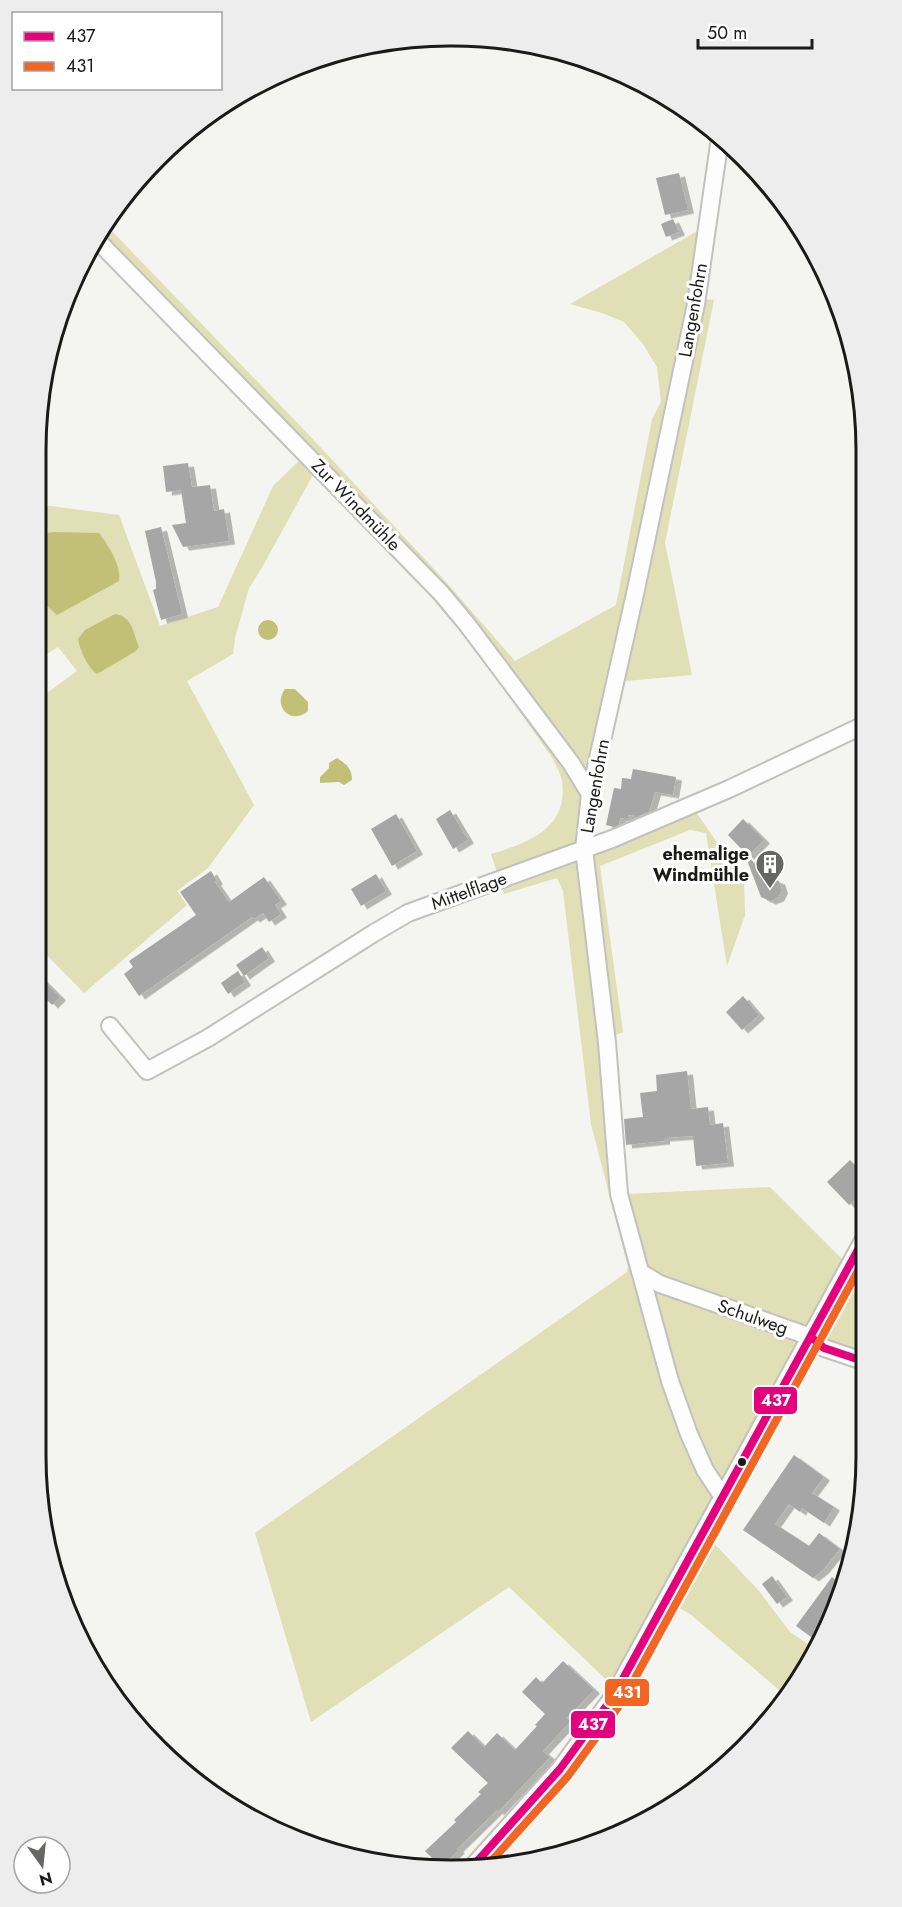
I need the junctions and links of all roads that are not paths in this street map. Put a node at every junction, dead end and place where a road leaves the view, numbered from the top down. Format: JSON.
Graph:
{"nodes":[{"id":1,"x":719,"y":148,"type":"edge"},
{"id":2,"x":103,"y":246,"type":"edge"},
{"id":3,"x":856,"y":729,"type":"edge"},
{"id":4,"x":590,"y":794,"type":"junction"},
{"id":5,"x":584,"y":849,"type":"junction"},
{"id":6,"x":110,"y":1026,"type":"dead end"},
{"id":7,"x":856,"y":1254,"type":"edge"},
{"id":8,"x":640,"y":1272,"type":"junction"},
{"id":9,"x":811,"y":1337,"type":"junction"},
{"id":10,"x":856,"y":1358,"type":"edge"},
{"id":11,"x":723,"y":1497,"type":"junction"},
{"id":12,"x":479,"y":1860,"type":"edge"}],
"edges":[{"from":1,"to":4,"type":"street","name":"Langenfohrn"},
{"from":2,"to":4,"type":"street","name":"Zur Windmühle"},
{"from":3,"to":5,"type":"street","name":"Mittelflage"},
{"from":4,"to":5,"type":"street","name":"Langenfohrn"},
{"from":5,"to":6,"type":"street","name":"Mittelflage"},
{"from":5,"to":8,"type":"street","name":"Langenfohrn"},
{"from":7,"to":9,"type":"street"},
{"from":8,"to":9,"type":"street","name":"Schulweg"},
{"from":8,"to":11,"type":"street","name":"Langenfohrn"},
{"from":9,"to":10,"type":"street","name":"Schulweg"},
{"from":9,"to":11,"type":"street"},
{"from":11,"to":12,"type":"street"}]}
